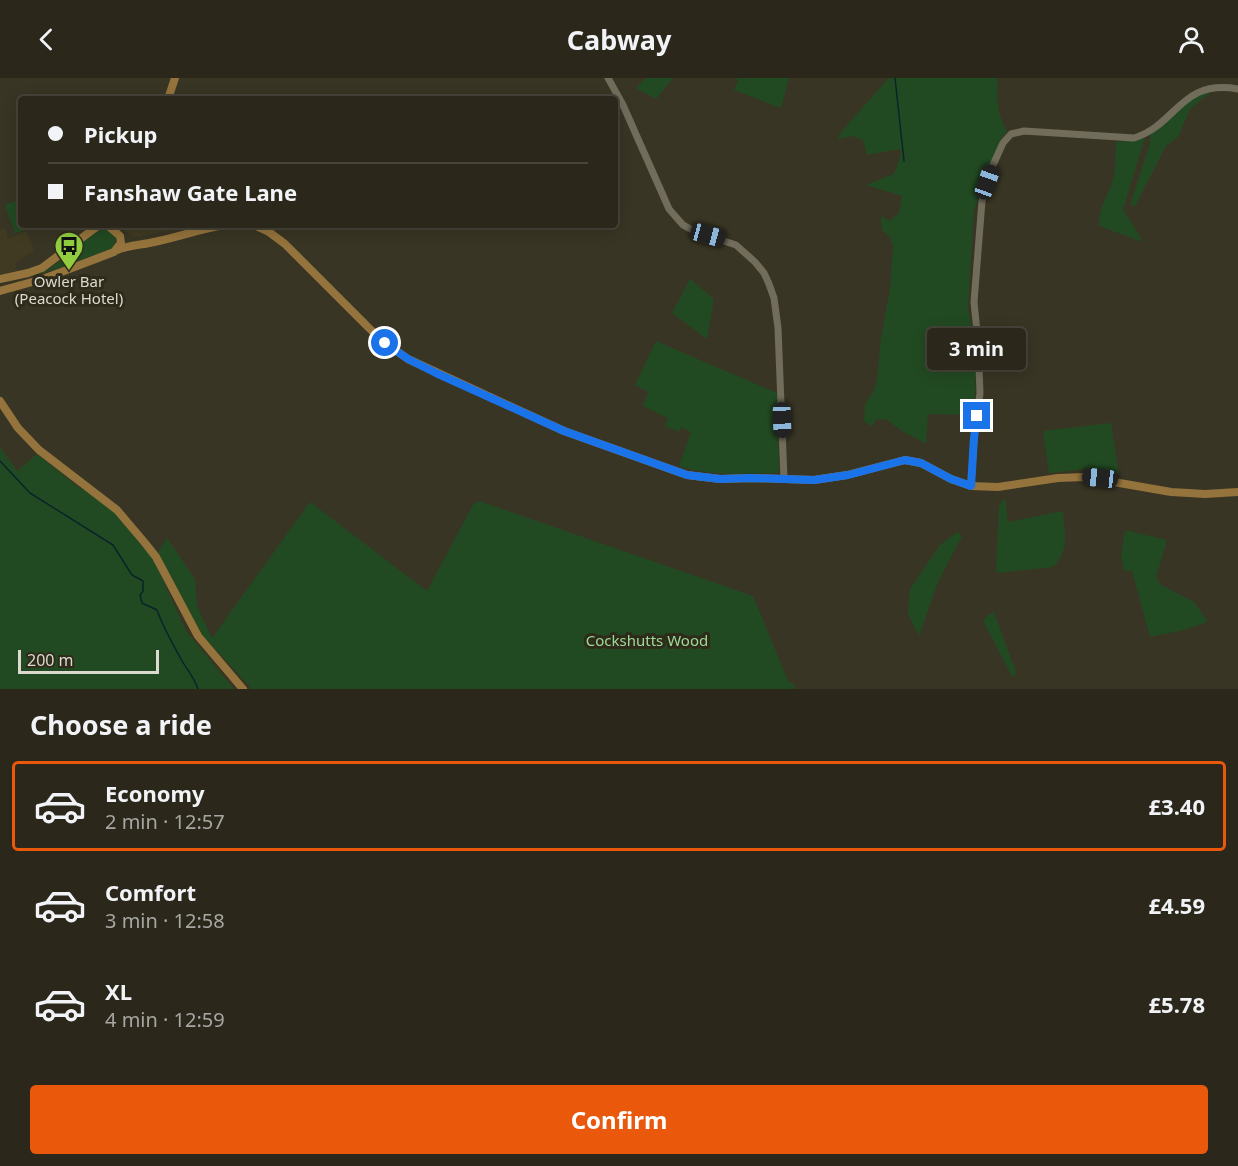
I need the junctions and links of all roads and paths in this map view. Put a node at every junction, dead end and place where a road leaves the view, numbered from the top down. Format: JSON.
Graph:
{"nodes":[{"id":1,"x":175,"y":78,"type":"edge"},
{"id":2,"x":608,"y":78,"type":"edge"},
{"id":3,"x":1238,"y":89,"type":"edge"},
{"id":4,"x":170,"y":96,"type":"edge"},
{"id":5,"x":95,"y":228,"type":"edge"},
{"id":6,"x":111,"y":228,"type":"edge"},
{"id":7,"x":119,"y":228,"type":"edge"},
{"id":8,"x":207,"y":228,"type":"edge"},
{"id":9,"x":260,"y":228,"type":"edge"},
{"id":10,"x":120,"y":236,"type":"junction"},
{"id":11,"x":139,"y":244,"type":"junction"},
{"id":12,"x":116,"y":250,"type":"junction"},
{"id":13,"x":0,"y":279,"type":"edge"},
{"id":14,"x":1,"y":291,"type":"edge"},
{"id":15,"x":0,"y":400,"type":"edge"},
{"id":16,"x":784,"y":479,"type":"junction"},
{"id":17,"x":971,"y":486,"type":"junction"},
{"id":18,"x":1238,"y":492,"type":"edge"},
{"id":19,"x":243,"y":689,"type":"edge"}],
"edges":[{"from":1,"to":4,"type":"main road"},
{"from":2,"to":16,"type":"street"},
{"from":3,"to":17,"type":"street"},
{"from":5,"to":13,"type":"main road"},
{"from":6,"to":10,"type":"main road"},
{"from":7,"to":10,"type":"main road"},
{"from":8,"to":11,"type":"main road"},
{"from":9,"to":16,"type":"main road"},
{"from":10,"to":11,"type":"main road"},
{"from":10,"to":12,"type":"main road"},
{"from":11,"to":12,"type":"main road"},
{"from":12,"to":14,"type":"main road"},
{"from":15,"to":19,"type":"main road"},
{"from":16,"to":17,"type":"main road"},
{"from":17,"to":18,"type":"main road"}]}
